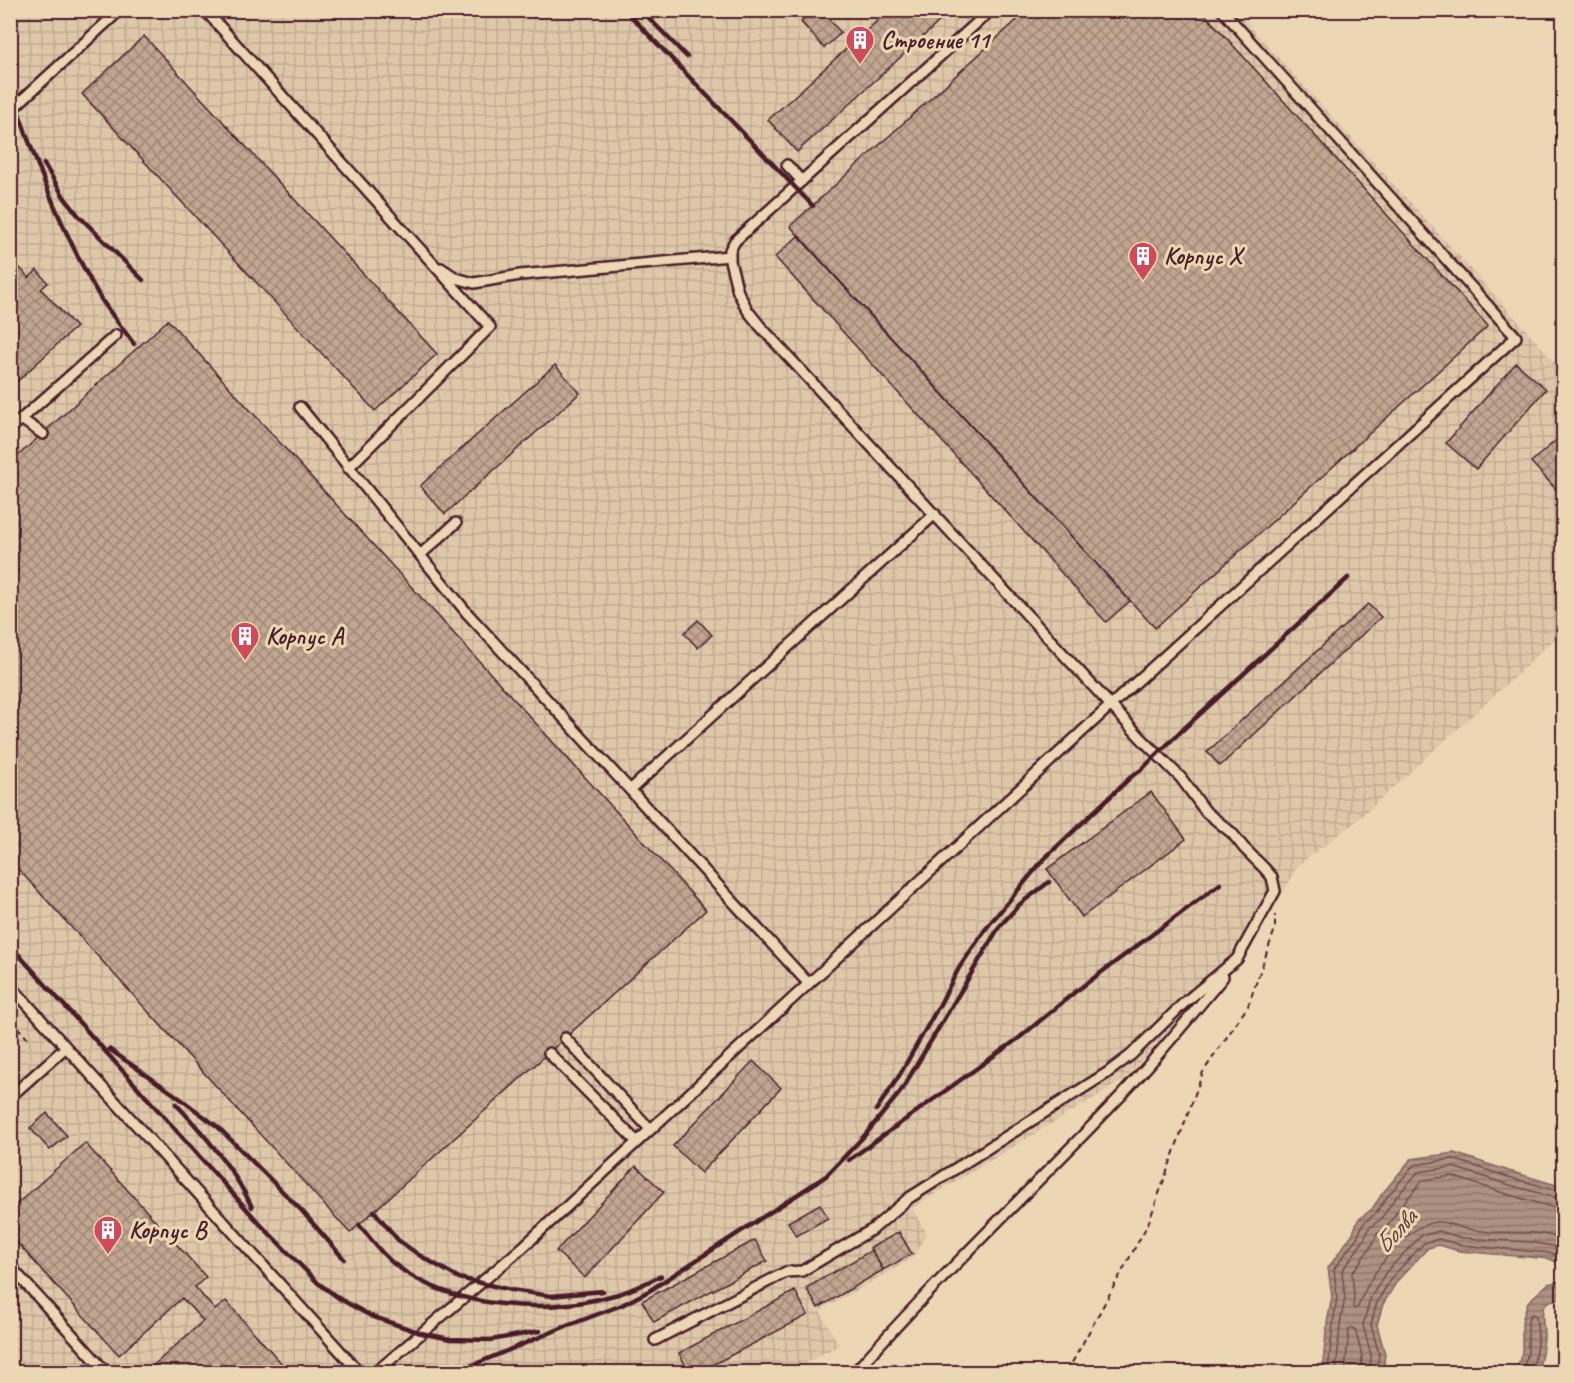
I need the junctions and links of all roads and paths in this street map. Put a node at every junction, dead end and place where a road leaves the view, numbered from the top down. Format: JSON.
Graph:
{"nodes":[{"id":1,"x":120,"y":10,"type":"edge"},
{"id":2,"x":205,"y":10,"type":"edge"},
{"id":3,"x":991,"y":10,"type":"edge"},
{"id":4,"x":1222,"y":10,"type":"edge"},
{"id":5,"x":10,"y":111,"type":"edge"},
{"id":6,"x":787,"y":165,"type":"dead end"},
{"id":7,"x":802,"y":181,"type":"junction"},
{"id":8,"x":730,"y":256,"type":"junction"},
{"id":9,"x":427,"y":258,"type":"junction"},
{"id":10,"x":116,"y":334,"type":"dead end"},
{"id":11,"x":300,"y":408,"type":"dead end"},
{"id":12,"x":21,"y":420,"type":"junction"},
{"id":13,"x":10,"y":429,"type":"edge"},
{"id":14,"x":43,"y":434,"type":"dead end"},
{"id":15,"x":348,"y":468,"type":"junction"},
{"id":16,"x":935,"y":514,"type":"junction"},
{"id":17,"x":456,"y":523,"type":"dead end"},
{"id":18,"x":420,"y":555,"type":"junction"},
{"id":19,"x":1111,"y":705,"type":"junction"},
{"id":20,"x":630,"y":790,"type":"junction"},
{"id":21,"x":1275,"y":891,"type":"junction"},
{"id":22,"x":1237,"y":959,"type":"junction"},
{"id":23,"x":808,"y":983,"type":"junction"},
{"id":24,"x":11,"y":988,"type":"edge"},
{"id":25,"x":10,"y":1019,"type":"edge"},
{"id":26,"x":565,"y":1038,"type":"dead end"},
{"id":27,"x":29,"y":1040,"type":"dead end"},
{"id":28,"x":66,"y":1047,"type":"junction"},
{"id":29,"x":549,"y":1053,"type":"dead end"},
{"id":30,"x":10,"y":1096,"type":"edge"},
{"id":31,"x":650,"y":1130,"type":"junction"},
{"id":32,"x":637,"y":1142,"type":"junction"},
{"id":33,"x":10,"y":1266,"type":"edge"},
{"id":34,"x":655,"y":1340,"type":"dead end"},
{"id":35,"x":106,"y":1372,"type":"edge"},
{"id":36,"x":359,"y":1372,"type":"edge"},
{"id":37,"x":376,"y":1372,"type":"edge"},
{"id":38,"x":855,"y":1372,"type":"edge"},
{"id":39,"x":1067,"y":1372,"type":"edge"}],
"edges":[{"from":1,"to":5,"type":"lane"},
{"from":2,"to":9,"type":"lane"},
{"from":3,"to":7,"type":"lane"},
{"from":4,"to":19,"type":"lane"},
{"from":6,"to":7,"type":"lane"},
{"from":7,"to":8,"type":"lane"},
{"from":8,"to":9,"type":"lane"},
{"from":8,"to":16,"type":"lane"},
{"from":9,"to":15,"type":"lane"},
{"from":10,"to":12,"type":"lane"},
{"from":11,"to":15,"type":"lane"},
{"from":12,"to":13,"type":"lane"},
{"from":12,"to":14,"type":"lane"},
{"from":15,"to":18,"type":"lane"},
{"from":16,"to":19,"type":"lane"},
{"from":16,"to":20,"type":"lane"},
{"from":17,"to":18,"type":"lane"},
{"from":18,"to":20,"type":"lane"},
{"from":19,"to":21,"type":"lane"},
{"from":19,"to":23,"type":"lane"},
{"from":20,"to":23,"type":"lane"},
{"from":21,"to":22,"type":"lane"},
{"from":21,"to":39,"type":"path"},
{"from":22,"to":34,"type":"lane"},
{"from":22,"to":38,"type":"lane"},
{"from":23,"to":31,"type":"lane"},
{"from":24,"to":28,"type":"lane"},
{"from":25,"to":27,"type":"path"},
{"from":26,"to":31,"type":"lane"},
{"from":28,"to":30,"type":"lane"},
{"from":28,"to":36,"type":"lane"},
{"from":29,"to":32,"type":"lane"},
{"from":31,"to":32,"type":"lane"},
{"from":32,"to":37,"type":"lane"},
{"from":33,"to":35,"type":"lane"}]}
